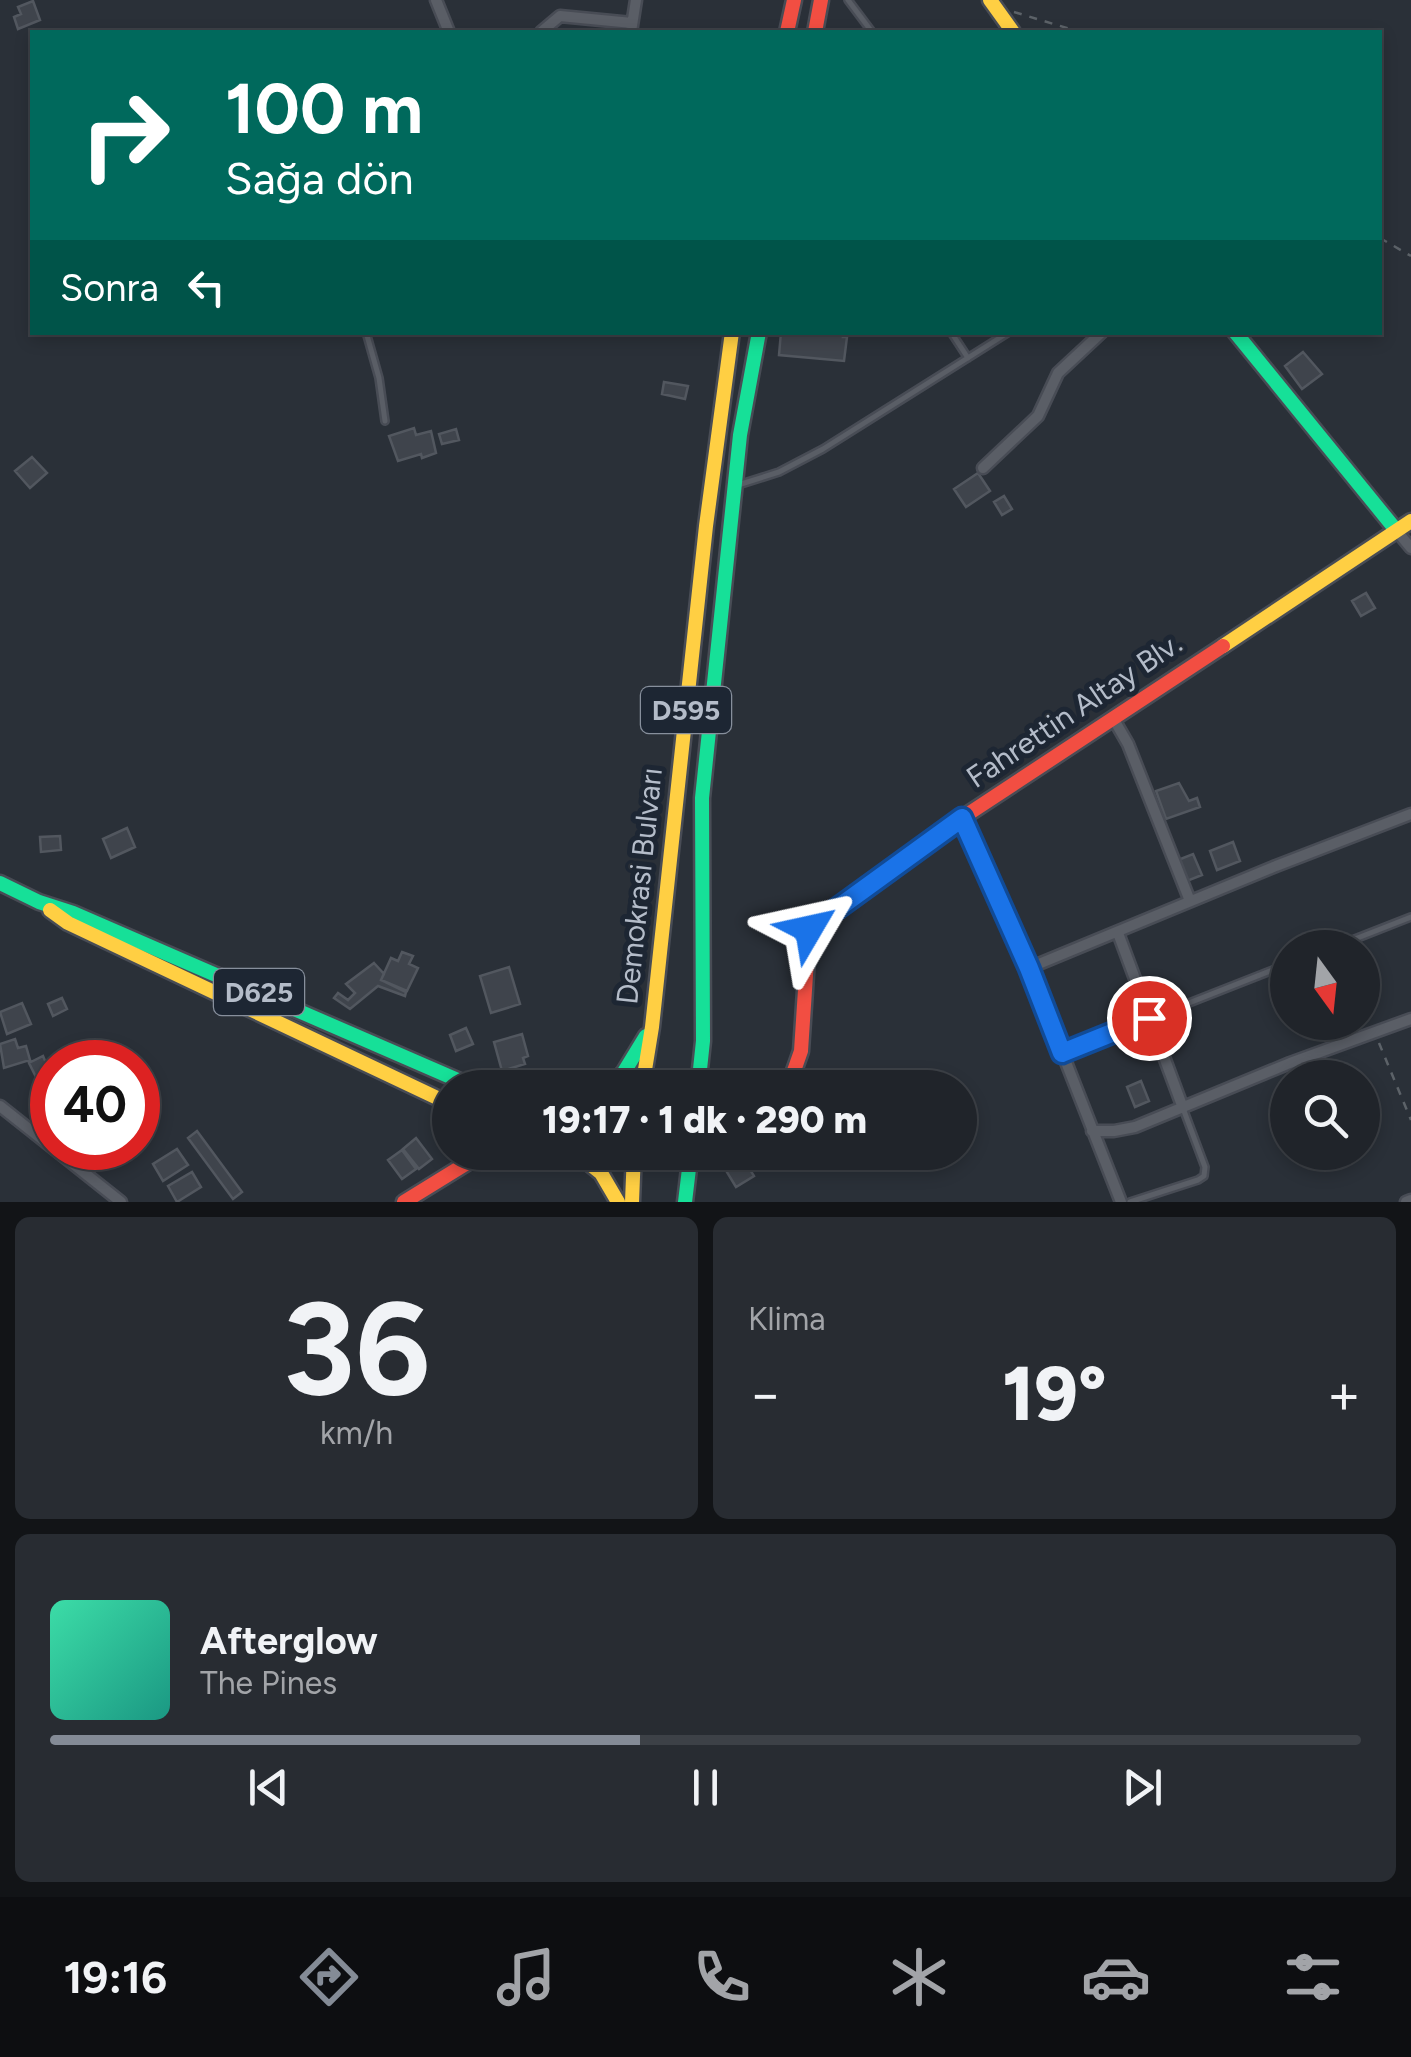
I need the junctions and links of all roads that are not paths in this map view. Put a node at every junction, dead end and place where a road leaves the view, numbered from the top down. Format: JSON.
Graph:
{"nodes":[{"id":1,"x":436,"y":0,"type":"edge"},
{"id":2,"x":636,"y":0,"type":"edge"},
{"id":3,"x":794,"y":0,"type":"edge"},
{"id":4,"x":821,"y":0,"type":"edge"},
{"id":5,"x":848,"y":0,"type":"edge"},
{"id":6,"x":992,"y":4,"type":"edge"},
{"id":7,"x":632,"y":28,"type":"edge"},
{"id":8,"x":447,"y":30,"type":"edge"},
{"id":9,"x":543,"y":30,"type":"edge"},
{"id":10,"x":787,"y":30,"type":"edge"},
{"id":11,"x":815,"y":30,"type":"edge"},
{"id":12,"x":870,"y":30,"type":"edge"},
{"id":13,"x":1012,"y":30,"type":"edge"},
{"id":14,"x":367,"y":335,"type":"edge"},
{"id":15,"x":732,"y":335,"type":"edge"},
{"id":16,"x":758,"y":335,"type":"edge"},
{"id":17,"x":953,"y":335,"type":"edge"},
{"id":18,"x":1004,"y":335,"type":"edge"},
{"id":19,"x":1099,"y":335,"type":"edge"},
{"id":20,"x":1237,"y":335,"type":"edge"},
{"id":21,"x":968,"y":358,"type":"junction"},
{"id":22,"x":385,"y":421,"type":"dead end"},
{"id":23,"x":983,"y":468,"type":"dead end"},
{"id":24,"x":734,"y":486,"type":"junction"},
{"id":25,"x":1411,"y":521,"type":"edge"},
{"id":26,"x":1396,"y":530,"type":"junction"},
{"id":27,"x":1411,"y":548,"type":"edge"},
{"id":28,"x":1112,"y":718,"type":"junction"},
{"id":29,"x":1411,"y":814,"type":"edge"},
{"id":30,"x":962,"y":818,"type":"junction"},
{"id":31,"x":0,"y":883,"type":"edge"},
{"id":32,"x":39,"y":902,"type":"junction"},
{"id":33,"x":1190,"y":902,"type":"junction"},
{"id":34,"x":1411,"y":917,"type":"edge"},
{"id":35,"x":1378,"y":930,"type":"edge"},
{"id":36,"x":1118,"y":932,"type":"junction"},
{"id":37,"x":1029,"y":968,"type":"junction"},
{"id":38,"x":1270,"y":971,"type":"edge"},
{"id":39,"x":1149,"y":1018,"type":"junction"},
{"id":40,"x":1411,"y":1019,"type":"edge"},
{"id":41,"x":652,"y":1027,"type":"junction"},
{"id":42,"x":1062,"y":1053,"type":"junction"},
{"id":43,"x":435,"y":1070,"type":"edge"},
{"id":44,"x":625,"y":1070,"type":"edge"},
{"id":45,"x":645,"y":1070,"type":"edge"},
{"id":46,"x":700,"y":1070,"type":"edge"},
{"id":47,"x":794,"y":1070,"type":"edge"},
{"id":48,"x":432,"y":1095,"type":"edge"},
{"id":49,"x":0,"y":1106,"type":"edge"},
{"id":50,"x":1183,"y":1108,"type":"junction"},
{"id":51,"x":1092,"y":1131,"type":"junction"},
{"id":52,"x":456,"y":1170,"type":"edge"},
{"id":53,"x":599,"y":1170,"type":"edge"},
{"id":54,"x":633,"y":1170,"type":"edge"},
{"id":55,"x":689,"y":1170,"type":"edge"},
{"id":56,"x":121,"y":1202,"type":"edge"},
{"id":57,"x":404,"y":1202,"type":"edge"},
{"id":58,"x":618,"y":1202,"type":"edge"},
{"id":59,"x":632,"y":1202,"type":"edge"},
{"id":60,"x":686,"y":1202,"type":"edge"},
{"id":61,"x":1121,"y":1202,"type":"edge"},
{"id":62,"x":1130,"y":1202,"type":"edge"}],
"edges":[{"from":1,"to":8,"type":"street"},
{"from":2,"to":7,"type":"street"},
{"from":3,"to":10,"type":"main road"},
{"from":4,"to":11,"type":"main road"},
{"from":5,"to":12,"type":"lane"},
{"from":6,"to":13,"type":"main road"},
{"from":7,"to":9,"type":"street"},
{"from":14,"to":22,"type":"lane"},
{"from":15,"to":41,"type":"main road","name":"Demokrasi Bulvarı","number":"D595"},
{"from":16,"to":24,"type":"main road","name":"Demokrasi Bulvarı","number":"D595"},
{"from":17,"to":21,"type":"lane"},
{"from":18,"to":21,"type":"lane"},
{"from":19,"to":23,"type":"street"},
{"from":20,"to":26,"type":"main road"},
{"from":21,"to":24,"type":"lane"},
{"from":24,"to":46,"type":"main road","name":"Demokrasi Bulvarı","number":"D595"},
{"from":25,"to":26,"type":"main road","name":"Fahrettin Altay Blv."},
{"from":26,"to":27,"type":"street"},
{"from":26,"to":28,"type":"main road","name":"Fahrettin Altay Blv."},
{"from":28,"to":30,"type":"main road","name":"Fahrettin Altay Blv."},
{"from":28,"to":33,"type":"street"},
{"from":29,"to":33,"type":"street"},
{"from":30,"to":37,"type":"street"},
{"from":30,"to":47,"type":"main road","name":"Fahrettin Altay Blv."},
{"from":31,"to":32,"type":"main road","number":"D625"},
{"from":32,"to":43,"type":"main road","number":"D625"},
{"from":32,"to":48,"type":"main road","number":"D625"},
{"from":33,"to":36,"type":"street"},
{"from":34,"to":35,"type":"lane"},
{"from":36,"to":37,"type":"street"},
{"from":36,"to":39,"type":"street"},
{"from":37,"to":42,"type":"street"},
{"from":38,"to":39,"type":"lane"},
{"from":39,"to":42,"type":"lane"},
{"from":39,"to":50,"type":"street"},
{"from":40,"to":50,"type":"street"},
{"from":41,"to":44,"type":"main road"},
{"from":41,"to":45,"type":"main road","name":"Demokrasi Bulvarı","number":"D595"},
{"from":42,"to":51,"type":"street"},
{"from":49,"to":56,"type":"street"},
{"from":50,"to":51,"type":"street"},
{"from":50,"to":62,"type":"lane"},
{"from":51,"to":61,"type":"street"},
{"from":52,"to":57,"type":"main road"},
{"from":53,"to":58,"type":"main road"},
{"from":54,"to":59,"type":"main road"},
{"from":55,"to":60,"type":"main road"}]}
